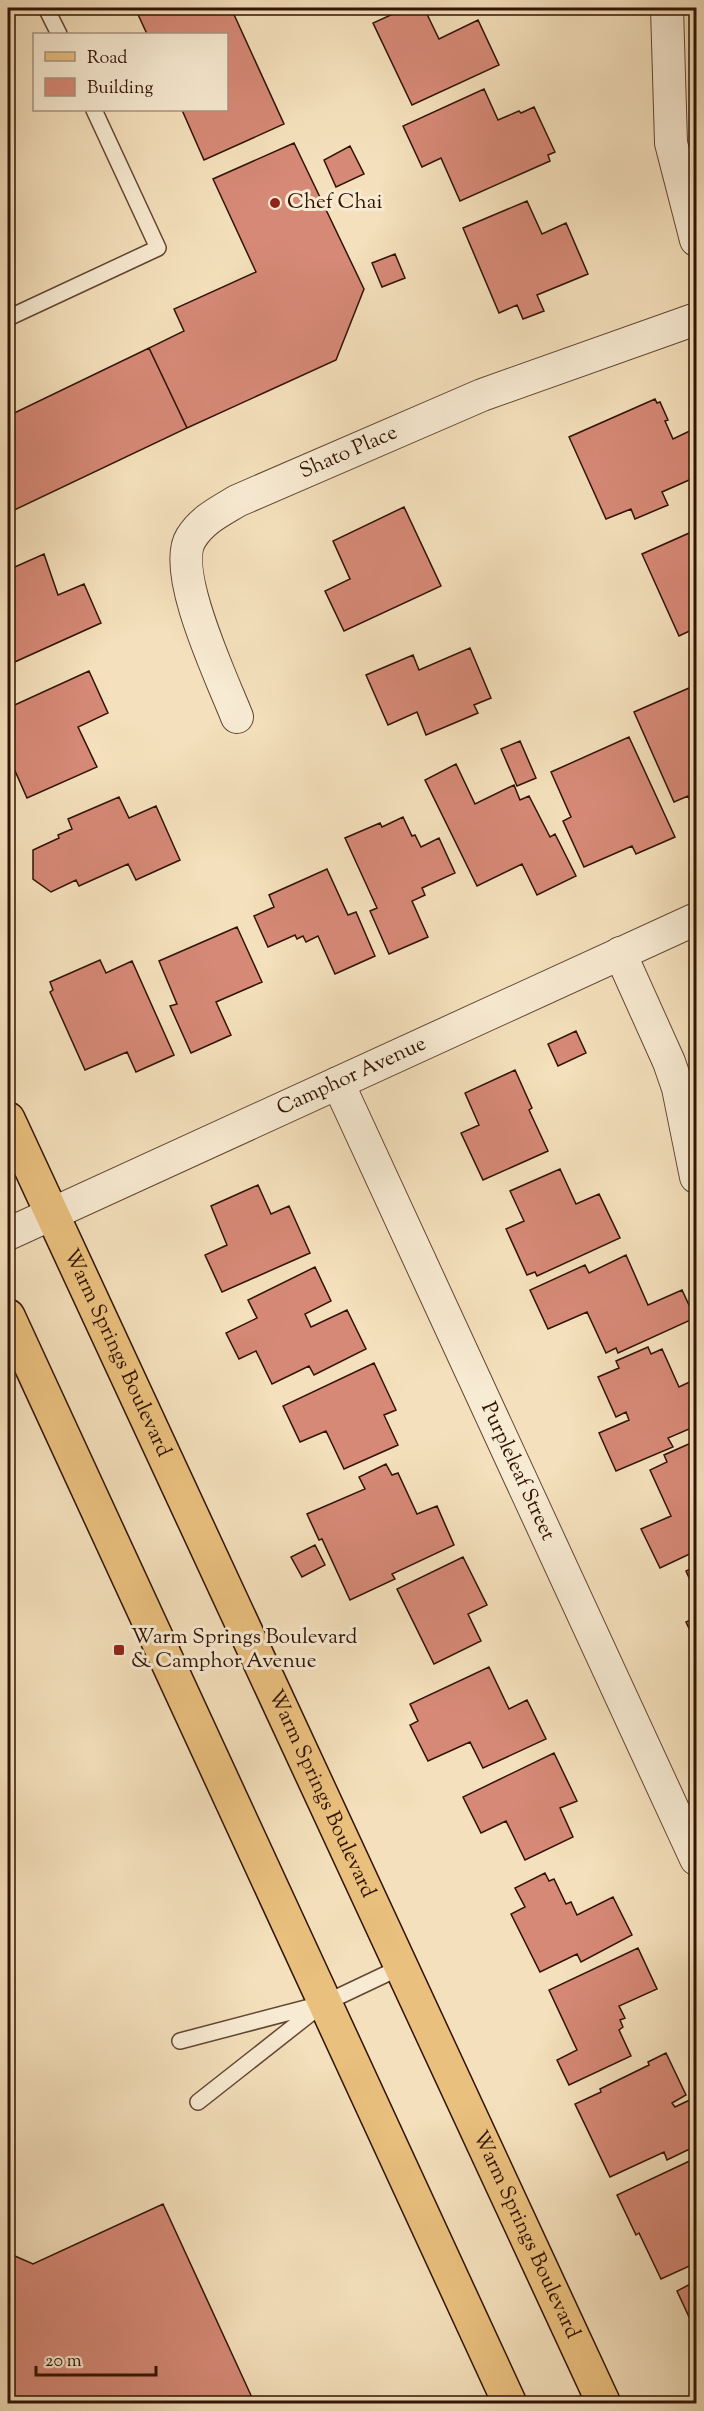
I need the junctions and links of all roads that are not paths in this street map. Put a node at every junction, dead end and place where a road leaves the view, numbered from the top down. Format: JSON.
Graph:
{"nodes":[{"id":1,"x":46,"y":8,"type":"edge"},
{"id":2,"x":667,"y":8,"type":"edge"},
{"id":3,"x":58,"y":33,"type":"edge"},
{"id":4,"x":94,"y":111,"type":"edge"},
{"id":5,"x":696,"y":240,"type":"edge"},
{"id":6,"x":8,"y":318,"type":"edge"},
{"id":7,"x":696,"y":319,"type":"edge"},
{"id":8,"x":237,"y":717,"type":"dead end"},
{"id":9,"x":696,"y":919,"type":"edge"},
{"id":10,"x":620,"y":953,"type":"junction"},
{"id":11,"x":338,"y":1083,"type":"junction"},
{"id":12,"x":8,"y":1119,"type":"edge"},
{"id":13,"x":696,"y":1177,"type":"edge"},
{"id":14,"x":50,"y":1213,"type":"junction"},
{"id":15,"x":8,"y":1234,"type":"edge"},
{"id":16,"x":8,"y":1316,"type":"edge"},
{"id":17,"x":696,"y":1859,"type":"edge"},
{"id":18,"x":401,"y":1967,"type":"junction"},
{"id":19,"x":325,"y":2003,"type":"junction"},
{"id":20,"x":180,"y":2041,"type":"dead end"},
{"id":21,"x":198,"y":2102,"type":"dead end"},
{"id":22,"x":510,"y":2403,"type":"edge"},
{"id":23,"x":604,"y":2403,"type":"edge"}],
"edges":[{"from":1,"to":3,"type":"lane"},
{"from":2,"to":5,"type":"street"},
{"from":4,"to":6,"type":"lane"},
{"from":7,"to":8,"type":"street","name":"Shato Place"},
{"from":9,"to":10,"type":"street","name":"Camphor Avenue"},
{"from":10,"to":11,"type":"street","name":"Camphor Avenue"},
{"from":10,"to":13,"type":"street"},
{"from":11,"to":14,"type":"street","name":"Camphor Avenue"},
{"from":11,"to":17,"type":"street","name":"Purpleleaf Street"},
{"from":12,"to":14,"type":"main road","name":"Warm Springs Boulevard"},
{"from":14,"to":15,"type":"street","name":"Camphor Avenue"},
{"from":14,"to":18,"type":"main road","name":"Warm Springs Boulevard"},
{"from":16,"to":19,"type":"main road"},
{"from":18,"to":19,"type":"lane"},
{"from":18,"to":23,"type":"main road","name":"Warm Springs Boulevard"},
{"from":19,"to":20,"type":"lane"},
{"from":19,"to":21,"type":"lane"},
{"from":19,"to":22,"type":"main road"}]}
